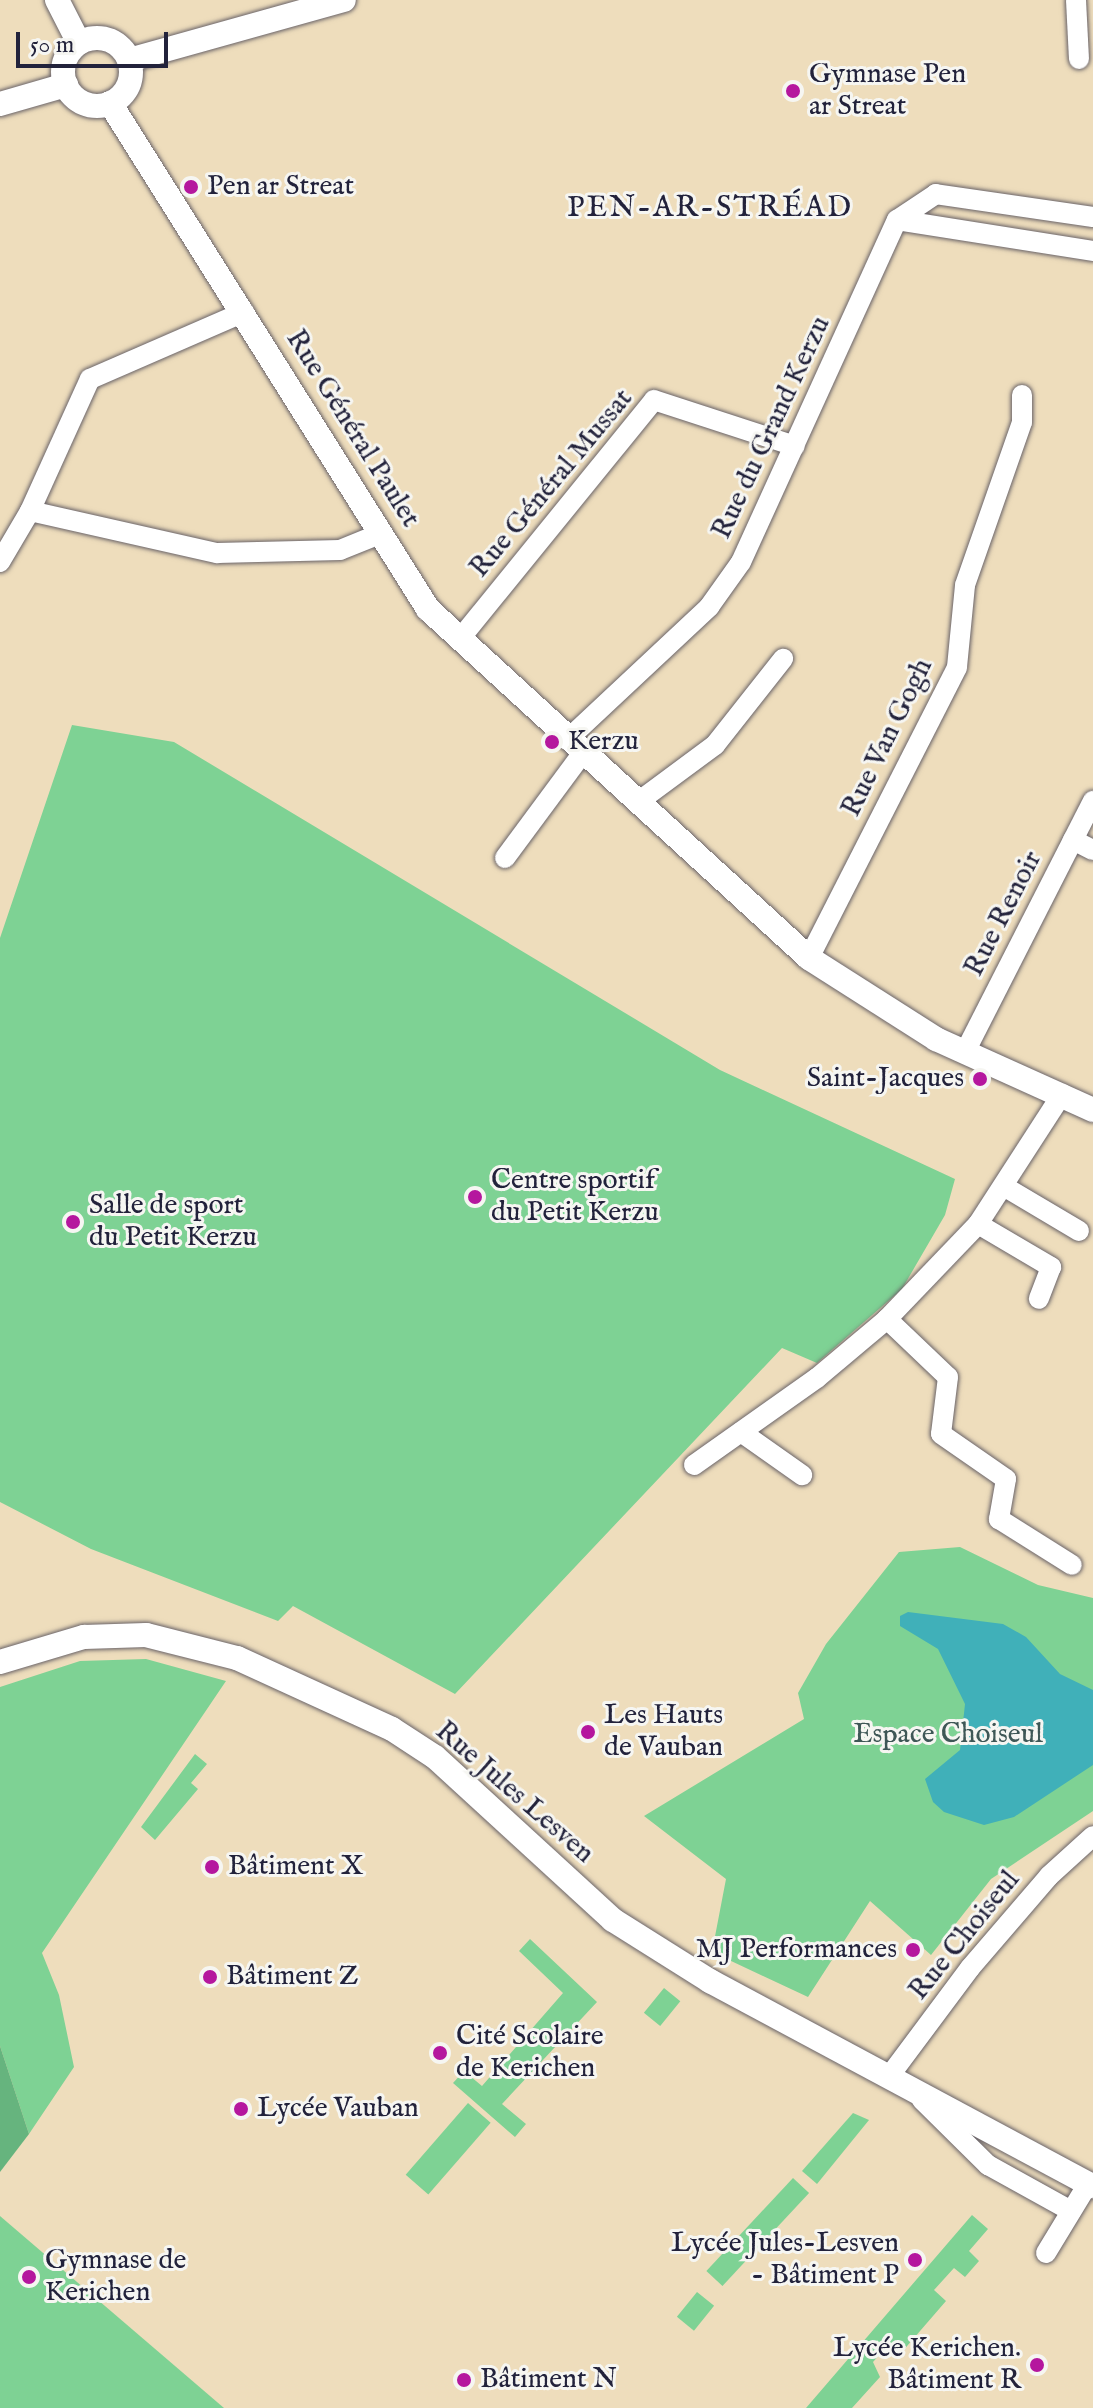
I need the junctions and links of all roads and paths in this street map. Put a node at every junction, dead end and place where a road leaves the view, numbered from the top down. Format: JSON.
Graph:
{"nodes":[{"id":1,"x":57,"y":0,"type":"edge"},
{"id":2,"x":344,"y":0,"type":"edge"},
{"id":3,"x":1076,"y":0,"type":"edge"},
{"id":4,"x":79,"y":43,"type":"junction"},
{"id":5,"x":1079,"y":59,"type":"dead end"},
{"id":6,"x":129,"y":60,"type":"junction"},
{"id":7,"x":66,"y":85,"type":"junction"},
{"id":8,"x":110,"y":103,"type":"junction"},
{"id":9,"x":0,"y":104,"type":"edge"},
{"id":10,"x":1093,"y":217,"type":"edge"},
{"id":11,"x":897,"y":220,"type":"junction"},
{"id":12,"x":1093,"y":251,"type":"edge"},
{"id":13,"x":244,"y":312,"type":"junction"},
{"id":14,"x":1022,"y":395,"type":"dead end"},
{"id":15,"x":795,"y":446,"type":"junction"},
{"id":16,"x":30,"y":511,"type":"junction"},
{"id":17,"x":382,"y":533,"type":"junction"},
{"id":18,"x":1,"y":560,"type":"edge"},
{"id":19,"x":459,"y":640,"type":"junction"},
{"id":20,"x":783,"y":659,"type":"dead end"},
{"id":21,"x":574,"y":747,"type":"junction"},
{"id":22,"x":1093,"y":801,"type":"edge"},
{"id":23,"x":638,"y":802,"type":"junction"},
{"id":24,"x":1073,"y":840,"type":"junction"},
{"id":25,"x":1093,"y":850,"type":"edge"},
{"id":26,"x":505,"y":858,"type":"dead end"},
{"id":27,"x":809,"y":958,"type":"junction"},
{"id":28,"x":965,"y":1052,"type":"junction"},
{"id":29,"x":1062,"y":1094,"type":"junction"},
{"id":30,"x":1093,"y":1110,"type":"edge"},
{"id":31,"x":1005,"y":1187,"type":"junction"},
{"id":32,"x":978,"y":1224,"type":"junction"},
{"id":33,"x":1079,"y":1231,"type":"dead end"},
{"id":34,"x":1039,"y":1299,"type":"dead end"},
{"id":35,"x":887,"y":1319,"type":"junction"},
{"id":36,"x":741,"y":1432,"type":"junction"},
{"id":37,"x":694,"y":1465,"type":"dead end"},
{"id":38,"x":802,"y":1475,"type":"dead end"},
{"id":39,"x":1072,"y":1565,"type":"dead end"},
{"id":40,"x":0,"y":1662,"type":"edge"},
{"id":41,"x":1093,"y":1836,"type":"edge"},
{"id":42,"x":888,"y":2078,"type":"junction"},
{"id":43,"x":910,"y":2089,"type":"junction"},
{"id":44,"x":1090,"y":2185,"type":"edge"},
{"id":45,"x":1071,"y":2211,"type":"junction"},
{"id":46,"x":1046,"y":2253,"type":"dead end"}],
"edges":[{"from":1,"to":4,"type":"street"},
{"from":2,"to":6,"type":"street"},
{"from":3,"to":5,"type":"street"},
{"from":4,"to":6,"type":"street"},
{"from":4,"to":7,"type":"street"},
{"from":6,"to":8,"type":"street"},
{"from":7,"to":8,"type":"street"},
{"from":7,"to":9,"type":"street"},
{"from":8,"to":13,"type":"street","name":"Rue Général Paulet"},
{"from":10,"to":11,"type":"street"},
{"from":11,"to":12,"type":"street"},
{"from":11,"to":15,"type":"street","name":"Rue du Grand Kerzu"},
{"from":13,"to":16,"type":"street"},
{"from":13,"to":17,"type":"street","name":"Rue Général Paulet"},
{"from":14,"to":27,"type":"street","name":"Rue Van Gogh"},
{"from":15,"to":19,"type":"street","name":"Rue Général Mussat"},
{"from":15,"to":21,"type":"street","name":"Rue du Grand Kerzu"},
{"from":16,"to":17,"type":"street"},
{"from":16,"to":18,"type":"street"},
{"from":17,"to":19,"type":"street","name":"Rue Général Paulet"},
{"from":19,"to":21,"type":"street","name":"Rue Général Paulet"},
{"from":20,"to":23,"type":"street"},
{"from":21,"to":23,"type":"street","name":"Rue Général Paulet"},
{"from":21,"to":26,"type":"street"},
{"from":22,"to":24,"type":"street","name":"Rue Renoir"},
{"from":23,"to":27,"type":"street","name":"Rue Général Paulet"},
{"from":24,"to":25,"type":"street"},
{"from":24,"to":28,"type":"street","name":"Rue Renoir"},
{"from":27,"to":28,"type":"street","name":"Rue Général Paulet"},
{"from":28,"to":29,"type":"street","name":"Rue Général Paulet"},
{"from":29,"to":30,"type":"street","name":"Rue Général Paulet"},
{"from":29,"to":31,"type":"street"},
{"from":31,"to":32,"type":"street"},
{"from":31,"to":33,"type":"street"},
{"from":32,"to":34,"type":"street"},
{"from":32,"to":35,"type":"street"},
{"from":35,"to":36,"type":"street"},
{"from":35,"to":39,"type":"street"},
{"from":36,"to":37,"type":"street"},
{"from":36,"to":38,"type":"street"},
{"from":40,"to":42,"type":"street","name":"Rue Jules Lesven"},
{"from":41,"to":42,"type":"street","name":"Rue Choiseul"},
{"from":42,"to":43,"type":"street","name":"Rue Jules Lesven"},
{"from":43,"to":44,"type":"street","name":"Rue Jules Lesven"},
{"from":43,"to":45,"type":"street","name":"Rue Jules Lesven"},
{"from":44,"to":45,"type":"street","name":"Rue Jules Lesven"},
{"from":45,"to":46,"type":"street","name":"Rue Jules Lesven"}]}
